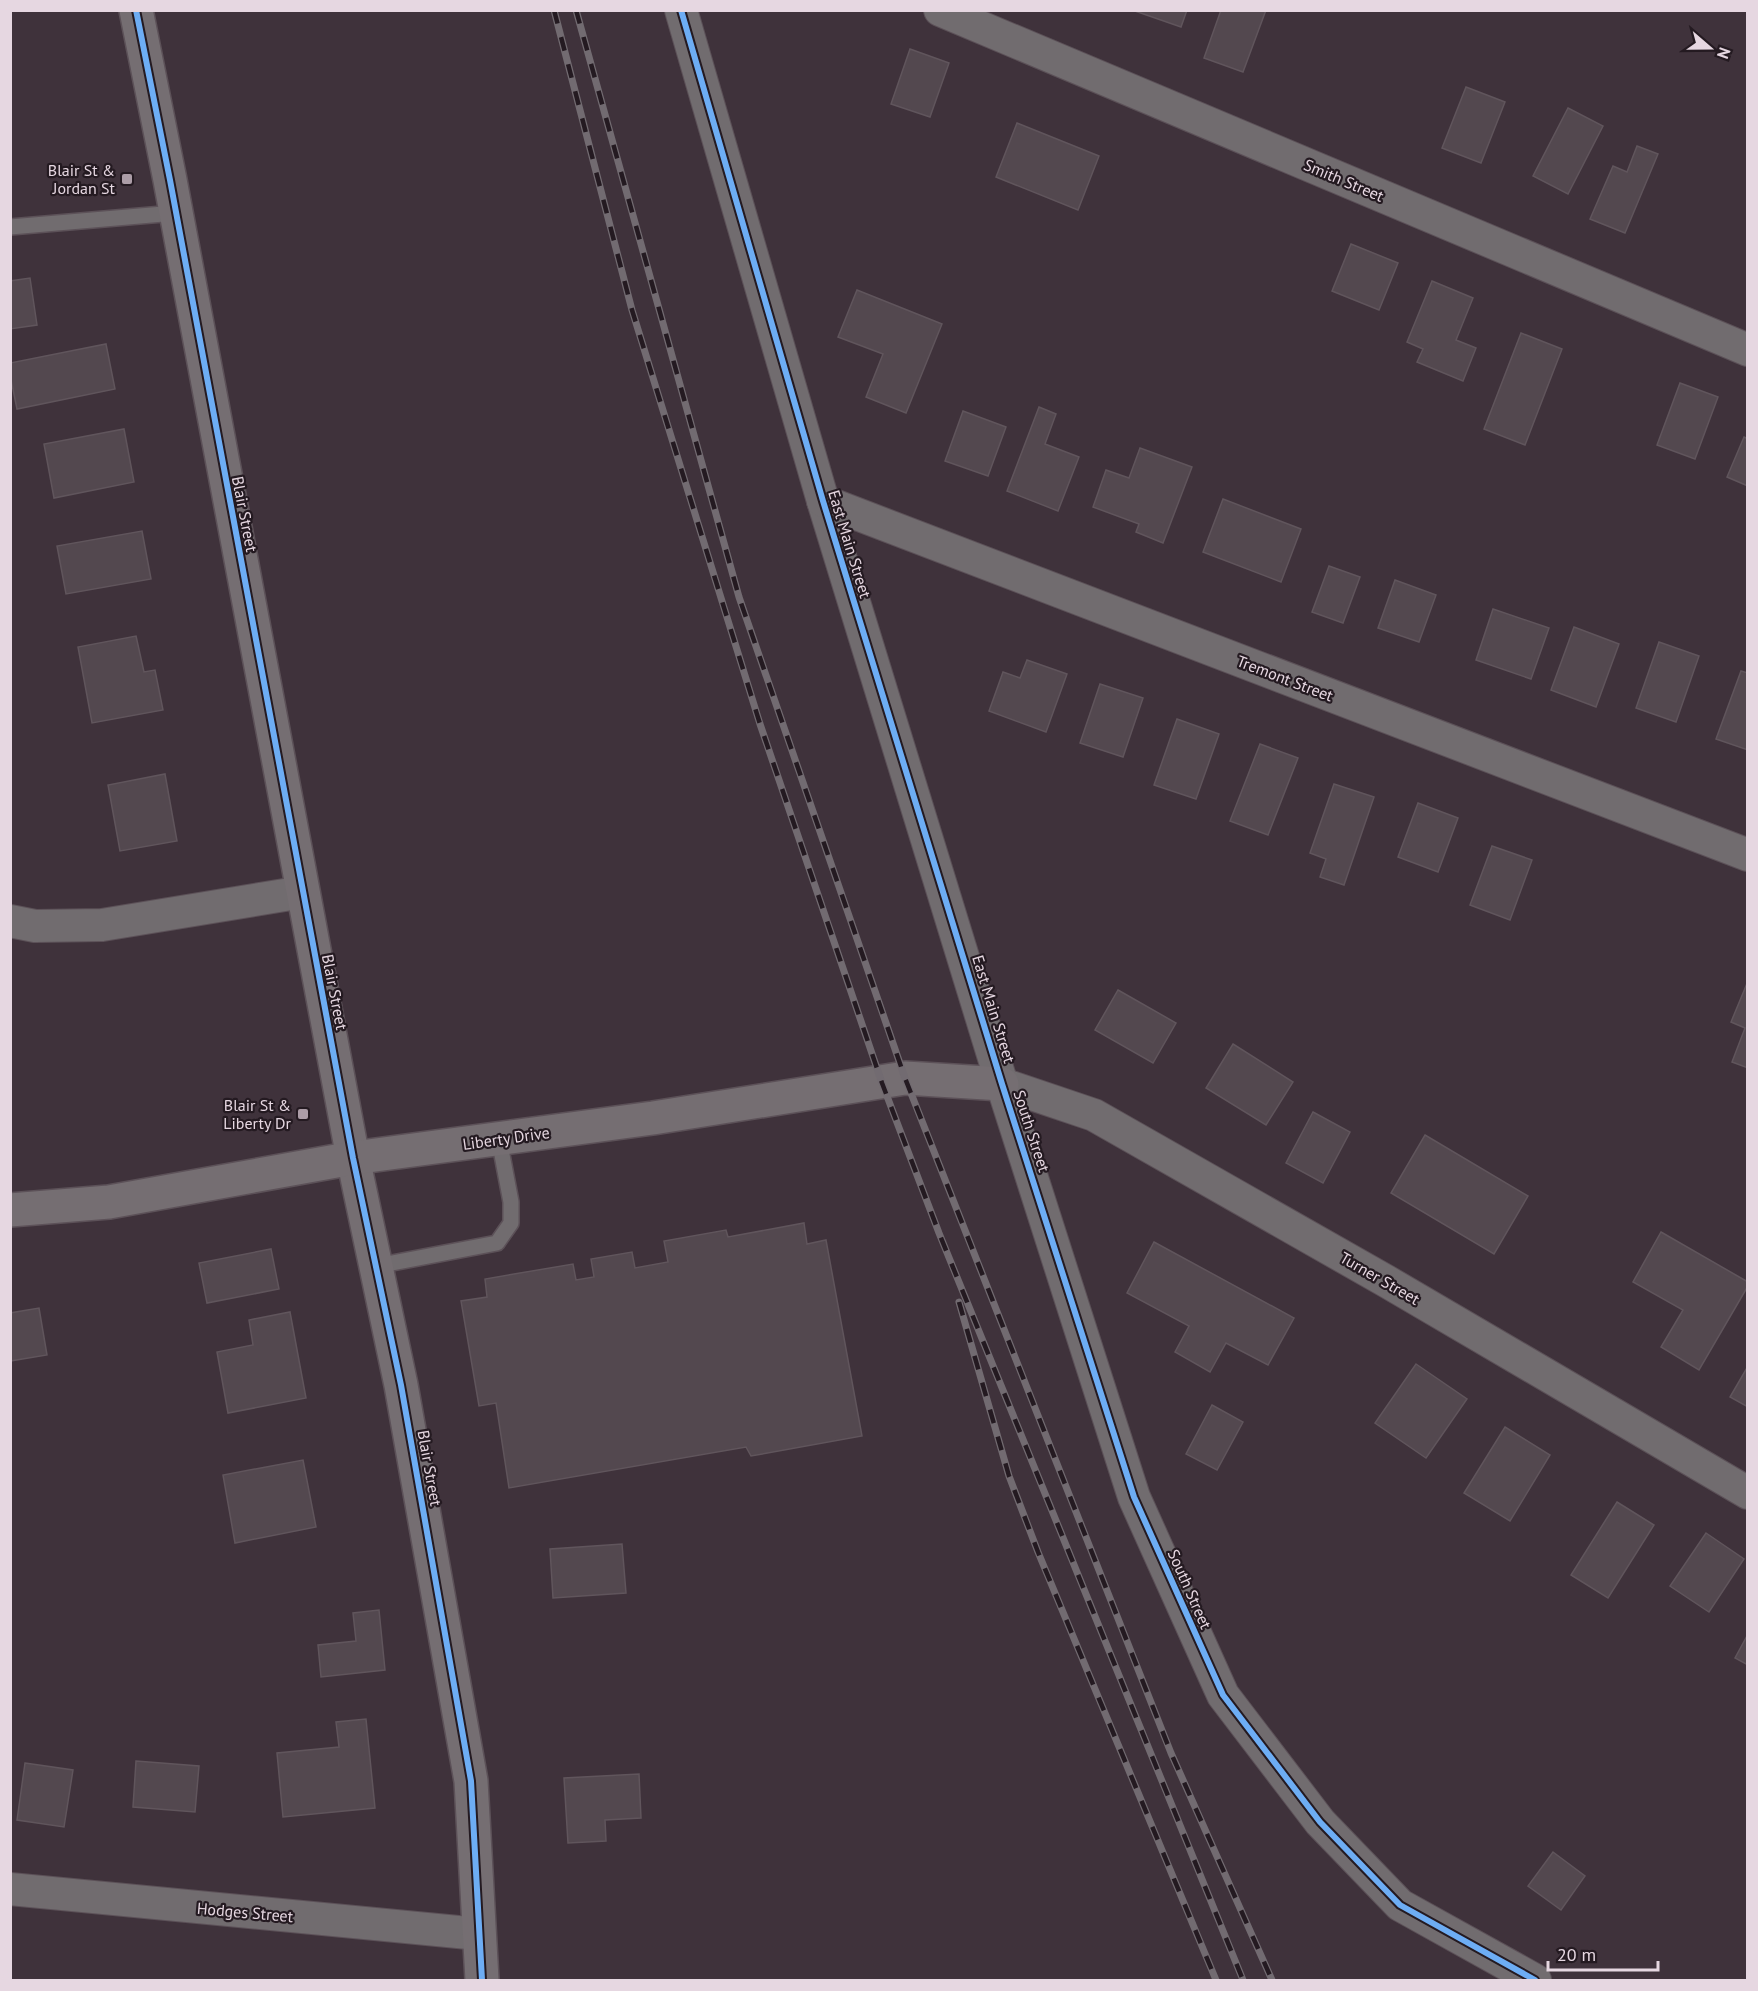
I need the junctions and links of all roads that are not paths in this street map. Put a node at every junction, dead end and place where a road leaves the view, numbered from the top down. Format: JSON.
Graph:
{"nodes":[{"id":1,"x":136,"y":10,"type":"edge"},
{"id":2,"x":681,"y":10,"type":"edge"},
{"id":3,"x":940,"y":10,"type":"edge"},
{"id":4,"x":175,"y":213,"type":"junction"},
{"id":5,"x":10,"y":227,"type":"edge"},
{"id":6,"x":1748,"y":350,"type":"edge"},
{"id":7,"x":823,"y":501,"type":"junction"},
{"id":8,"x":1748,"y":855,"type":"edge"},
{"id":9,"x":303,"y":892,"type":"junction"},
{"id":10,"x":10,"y":921,"type":"edge"},
{"id":11,"x":1002,"y":1084,"type":"junction"},
{"id":12,"x":499,"y":1139,"type":"junction"},
{"id":13,"x":353,"y":1158,"type":"junction"},
{"id":14,"x":10,"y":1210,"type":"edge"},
{"id":15,"x":376,"y":1266,"type":"junction"},
{"id":16,"x":1748,"y":1492,"type":"edge"},
{"id":17,"x":10,"y":1889,"type":"edge"},
{"id":18,"x":479,"y":1934,"type":"junction"},
{"id":19,"x":482,"y":1980,"type":"edge"},
{"id":20,"x":1535,"y":1980,"type":"edge"}],
"edges":[{"from":1,"to":4,"type":"street","name":"Blair Street"},
{"from":2,"to":7,"type":"street","name":"East Main Street"},
{"from":3,"to":6,"type":"street","name":"Smith Street"},
{"from":4,"to":5,"type":"lane"},
{"from":4,"to":9,"type":"street","name":"Blair Street"},
{"from":7,"to":8,"type":"street","name":"Tremont Street"},
{"from":7,"to":11,"type":"street","name":"East Main Street"},
{"from":9,"to":10,"type":"street"},
{"from":9,"to":13,"type":"street","name":"Blair Street"},
{"from":11,"to":12,"type":"street","name":"Liberty Drive"},
{"from":11,"to":16,"type":"street","name":"Turner Street"},
{"from":11,"to":20,"type":"street","name":"South Street"},
{"from":12,"to":13,"type":"street","name":"Liberty Drive"},
{"from":12,"to":15,"type":"lane"},
{"from":13,"to":14,"type":"street","name":"Liberty Drive"},
{"from":13,"to":15,"type":"street","name":"Blair Street"},
{"from":15,"to":18,"type":"street","name":"Blair Street"},
{"from":17,"to":18,"type":"street","name":"Hodges Street"},
{"from":18,"to":19,"type":"street","name":"Blair Street"}]}
